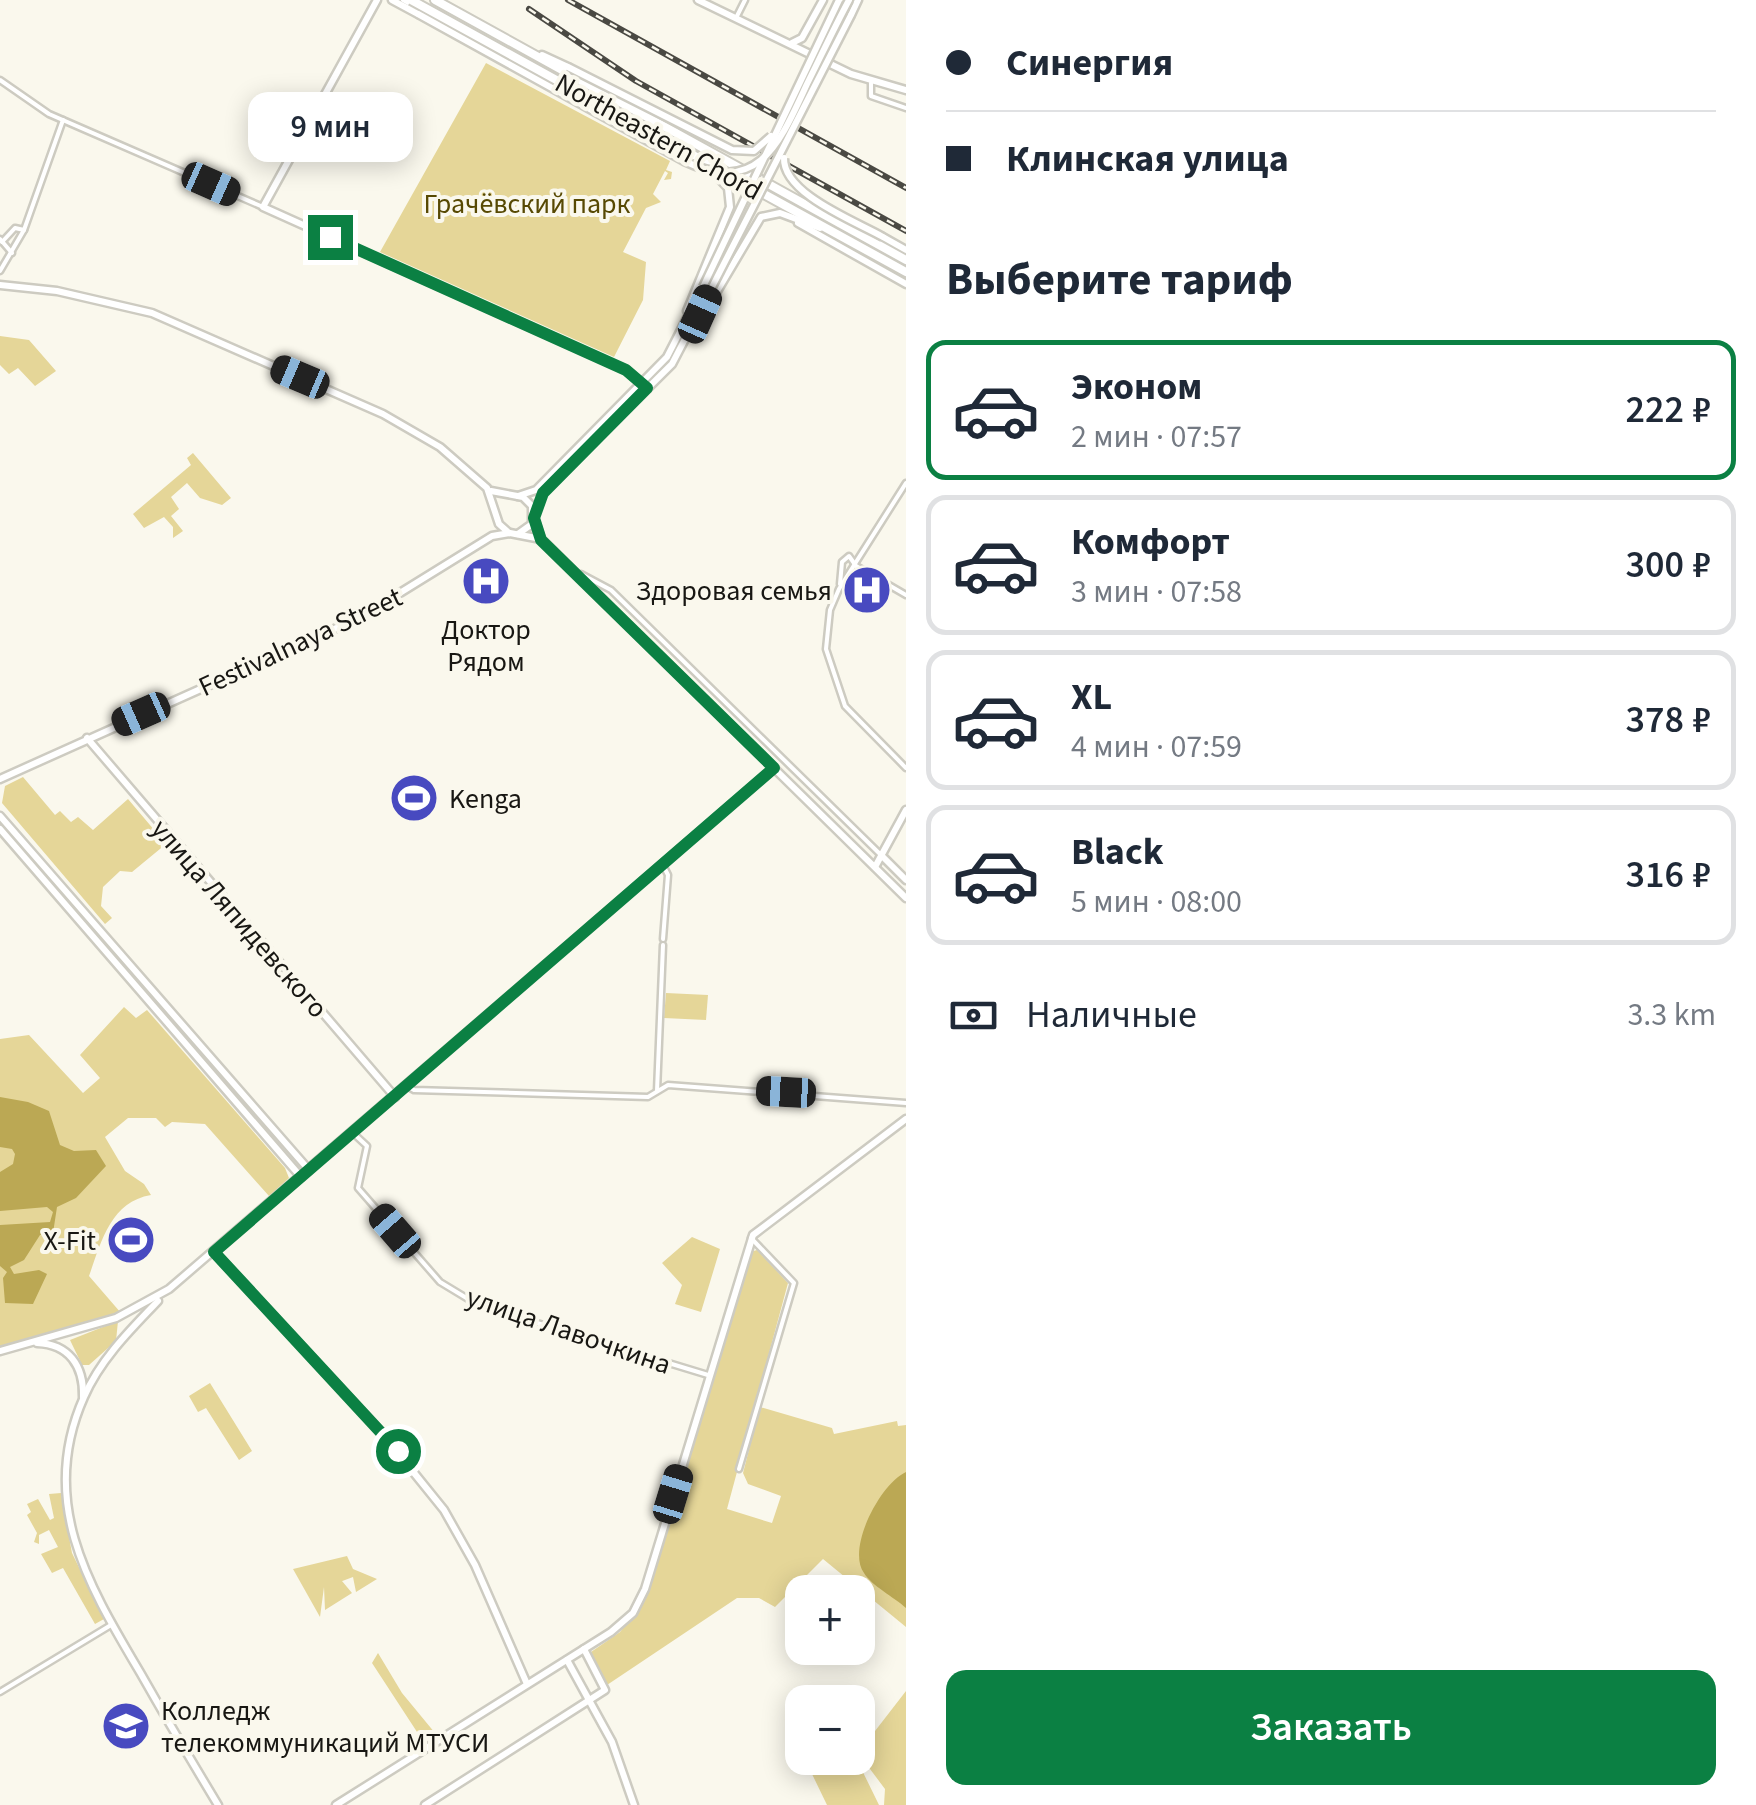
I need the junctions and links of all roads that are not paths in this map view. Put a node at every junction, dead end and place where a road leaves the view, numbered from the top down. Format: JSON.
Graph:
{"nodes":[{"id":1,"x":377,"y":0,"type":"edge"},
{"id":2,"x":392,"y":0,"type":"edge"},
{"id":3,"x":402,"y":0,"type":"edge"},
{"id":4,"x":414,"y":0,"type":"edge"},
{"id":5,"x":434,"y":0,"type":"edge"},
{"id":6,"x":698,"y":0,"type":"edge"},
{"id":7,"x":744,"y":0,"type":"edge"},
{"id":8,"x":823,"y":0,"type":"edge"},
{"id":9,"x":839,"y":0,"type":"edge"},
{"id":10,"x":849,"y":0,"type":"edge"},
{"id":11,"x":858,"y":0,"type":"edge"},
{"id":12,"x":736,"y":18,"type":"junction"},
{"id":13,"x":512,"y":42,"type":"junction"},
{"id":14,"x":790,"y":44,"type":"junction"},
{"id":15,"x":0,"y":80,"type":"edge"},
{"id":16,"x":871,"y":83,"type":"junction"},
{"id":17,"x":906,"y":90,"type":"edge"},
{"id":18,"x":906,"y":108,"type":"edge"},
{"id":19,"x":63,"y":120,"type":"junction"},
{"id":20,"x":780,"y":122,"type":"junction"},
{"id":21,"x":653,"y":133,"type":"junction"},
{"id":22,"x":792,"y":134,"type":"junction"},
{"id":23,"x":263,"y":207,"type":"junction"},
{"id":24,"x":784,"y":214,"type":"junction"},
{"id":25,"x":24,"y":230,"type":"junction"},
{"id":26,"x":1,"y":240,"type":"edge"},
{"id":27,"x":863,"y":248,"type":"junction"},
{"id":28,"x":906,"y":250,"type":"edge"},
{"id":29,"x":12,"y":253,"type":"junction"},
{"id":30,"x":906,"y":260,"type":"edge"},
{"id":31,"x":0,"y":270,"type":"edge"},
{"id":32,"x":906,"y":272,"type":"edge"},
{"id":33,"x":906,"y":284,"type":"edge"},
{"id":34,"x":0,"y":285,"type":"edge"},
{"id":35,"x":706,"y":289,"type":"junction"},
{"id":36,"x":644,"y":385,"type":"junction"},
{"id":37,"x":906,"y":483,"type":"edge"},
{"id":38,"x":488,"y":490,"type":"junction"},
{"id":39,"x":515,"y":496,"type":"junction"},
{"id":40,"x":496,"y":515,"type":"junction"},
{"id":41,"x":534,"y":516,"type":"junction"},
{"id":42,"x":513,"y":534,"type":"junction"},
{"id":43,"x":484,"y":540,"type":"junction"},
{"id":44,"x":541,"y":540,"type":"junction"},
{"id":45,"x":856,"y":566,"type":"junction"},
{"id":46,"x":572,"y":570,"type":"junction"},
{"id":47,"x":840,"y":589,"type":"junction"},
{"id":48,"x":906,"y":596,"type":"edge"},
{"id":49,"x":87,"y":738,"type":"junction"},
{"id":50,"x":774,"y":768,"type":"junction"},
{"id":51,"x":906,"y":768,"type":"edge"},
{"id":52,"x":0,"y":779,"type":"edge"},
{"id":53,"x":906,"y":810,"type":"edge"},
{"id":54,"x":0,"y":816,"type":"edge"},
{"id":55,"x":0,"y":829,"type":"edge"},
{"id":56,"x":883,"y":857,"type":"junction"},
{"id":57,"x":663,"y":865,"type":"junction"},
{"id":58,"x":874,"y":867,"type":"junction"},
{"id":59,"x":906,"y":880,"type":"edge"},
{"id":60,"x":906,"y":898,"type":"edge"},
{"id":61,"x":76,"y":901,"type":"junction"},
{"id":62,"x":68,"y":908,"type":"junction"},
{"id":63,"x":407,"y":1086,"type":"junction"},
{"id":64,"x":656,"y":1092,"type":"junction"},
{"id":65,"x":395,"y":1097,"type":"junction"},
{"id":66,"x":906,"y":1103,"type":"edge"},
{"id":67,"x":256,"y":1110,"type":"junction"},
{"id":68,"x":249,"y":1116,"type":"junction"},
{"id":69,"x":906,"y":1119,"type":"edge"},
{"id":70,"x":352,"y":1133,"type":"junction"},
{"id":71,"x":309,"y":1170,"type":"junction"},
{"id":72,"x":301,"y":1176,"type":"junction"},
{"id":73,"x":751,"y":1238,"type":"junction"},
{"id":74,"x":214,"y":1252,"type":"junction"},
{"id":75,"x":169,"y":1290,"type":"junction"},
{"id":76,"x":116,"y":1318,"type":"junction"},
{"id":77,"x":82,"y":1329,"type":"junction"},
{"id":78,"x":128,"y":1333,"type":"junction"},
{"id":79,"x":33,"y":1342,"type":"junction"},
{"id":80,"x":0,"y":1350,"type":"edge"},
{"id":81,"x":70,"y":1354,"type":"junction"},
{"id":82,"x":77,"y":1364,"type":"junction"},
{"id":83,"x":100,"y":1368,"type":"junction"},
{"id":84,"x":708,"y":1375,"type":"junction"},
{"id":85,"x":83,"y":1398,"type":"junction"},
{"id":86,"x":740,"y":1469,"type":"dead end"},
{"id":87,"x":111,"y":1625,"type":"junction"},
{"id":88,"x":584,"y":1649,"type":"junction"},
{"id":89,"x":567,"y":1660,"type":"junction"},
{"id":90,"x":527,"y":1684,"type":"junction"},
{"id":91,"x":0,"y":1692,"type":"edge"},
{"id":92,"x":590,"y":1702,"type":"junction"},
{"id":93,"x":218,"y":1805,"type":"edge"},
{"id":94,"x":336,"y":1805,"type":"edge"},
{"id":95,"x":426,"y":1805,"type":"edge"},
{"id":96,"x":634,"y":1805,"type":"edge"}],
"edges":[{"from":1,"to":23,"type":"main road"},
{"from":2,"to":10,"type":"main road","bridge":true},
{"from":3,"to":4,"type":"street"},
{"from":4,"to":21,"type":"main road","name":"Northeastern Chord","bridge":true},
{"from":5,"to":13,"type":"main road","name":"Northeastern Chord"},
{"from":6,"to":12,"type":"main road"},
{"from":7,"to":12,"type":"street"},
{"from":8,"to":14,"type":"main road"},
{"from":9,"to":20,"type":"main road","bridge":true},
{"from":11,"to":22,"type":"main road","bridge":true},
{"from":12,"to":14,"type":"main road"},
{"from":13,"to":20,"type":"main road","bridge":true},
{"from":13,"to":30,"type":"main road","name":"Northeastern Chord","bridge":true},
{"from":14,"to":16,"type":"main road"},
{"from":15,"to":19,"type":"street"},
{"from":16,"to":17,"type":"main road"},
{"from":16,"to":18,"type":"street"},
{"from":19,"to":23,"type":"street"},
{"from":19,"to":25,"type":"street"},
{"from":20,"to":35,"type":"main road","bridge":true},
{"from":21,"to":27,"type":"main road","name":"Northeastern Chord"},
{"from":21,"to":35,"type":"main road","bridge":true},
{"from":22,"to":28,"type":"main road","bridge":true},
{"from":22,"to":35,"type":"main road","bridge":true},
{"from":23,"to":36,"type":"main road"},
{"from":24,"to":27,"type":"main road"},
{"from":24,"to":33,"type":"main road"},
{"from":24,"to":35,"type":"main road"},
{"from":25,"to":26,"type":"street"},
{"from":25,"to":29,"type":"street"},
{"from":26,"to":29,"type":"street"},
{"from":27,"to":32,"type":"main road","name":"Northeastern Chord"},
{"from":29,"to":31,"type":"street"},
{"from":34,"to":38,"type":"main road"},
{"from":35,"to":36,"type":"main road"},
{"from":35,"to":36,"type":"main road"},
{"from":36,"to":39,"type":"main road"},
{"from":36,"to":41,"type":"main road"},
{"from":37,"to":45,"type":"street"},
{"from":38,"to":39,"type":"main road"},
{"from":38,"to":40,"type":"main road"},
{"from":39,"to":40,"type":"main road"},
{"from":39,"to":41,"type":"main road"},
{"from":40,"to":42,"type":"main road"},
{"from":40,"to":43,"type":"main road"},
{"from":41,"to":42,"type":"main road"},
{"from":41,"to":44,"type":"main road"},
{"from":42,"to":43,"type":"main road","name":"Festivalnaya Street"},
{"from":42,"to":44,"type":"main road"},
{"from":43,"to":49,"type":"main road","name":"Festivalnaya Street"},
{"from":44,"to":46,"type":"main road"},
{"from":45,"to":47,"type":"street"},
{"from":45,"to":47,"type":"street"},
{"from":45,"to":48,"type":"street"},
{"from":46,"to":50,"type":"main road"},
{"from":46,"to":56,"type":"street"},
{"from":47,"to":51,"type":"street"},
{"from":49,"to":52,"type":"main road","name":"Festivalnaya Street"},
{"from":49,"to":65,"type":"main road","name":"улица Ляпидевского"},
{"from":50,"to":57,"type":"main road"},
{"from":50,"to":58,"type":"main road"},
{"from":53,"to":56,"type":"main road"},
{"from":54,"to":61,"type":"main road"},
{"from":55,"to":62,"type":"main road"},
{"from":56,"to":58,"type":"main road"},
{"from":56,"to":59,"type":"main road"},
{"from":57,"to":63,"type":"main road"},
{"from":57,"to":64,"type":"street"},
{"from":58,"to":60,"type":"main road"},
{"from":61,"to":62,"type":"street"},
{"from":61,"to":67,"type":"main road"},
{"from":62,"to":68,"type":"main road"},
{"from":63,"to":64,"type":"street"},
{"from":63,"to":65,"type":"main road"},
{"from":64,"to":66,"type":"street"},
{"from":65,"to":70,"type":"main road"},
{"from":67,"to":68,"type":"street"},
{"from":67,"to":71,"type":"main road"},
{"from":68,"to":72,"type":"main road"},
{"from":69,"to":73,"type":"main road"},
{"from":70,"to":71,"type":"main road"},
{"from":70,"to":84,"type":"street","name":"улица Лавочкина"},
{"from":71,"to":72,"type":"main road"},
{"from":72,"to":74,"type":"main road"},
{"from":73,"to":84,"type":"main road"},
{"from":73,"to":86,"type":"street"},
{"from":74,"to":75,"type":"main road"},
{"from":74,"to":90,"type":"main road"},
{"from":75,"to":76,"type":"main road"},
{"from":75,"to":78,"type":"main road"},
{"from":76,"to":77,"type":"main road"},
{"from":76,"to":78,"type":"main road"},
{"from":77,"to":79,"type":"main road"},
{"from":77,"to":81,"type":"main road"},
{"from":78,"to":83,"type":"main road"},
{"from":79,"to":80,"type":"main road"},
{"from":79,"to":81,"type":"main road"},
{"from":81,"to":82,"type":"main road"},
{"from":82,"to":83,"type":"main road"},
{"from":82,"to":85,"type":"main road"},
{"from":83,"to":85,"type":"main road"},
{"from":84,"to":88,"type":"main road"},
{"from":85,"to":87,"type":"main road"},
{"from":87,"to":91,"type":"street"},
{"from":87,"to":93,"type":"main road"},
{"from":88,"to":89,"type":"main road"},
{"from":88,"to":92,"type":"main road"},
{"from":89,"to":90,"type":"main road"},
{"from":89,"to":92,"type":"main road"},
{"from":90,"to":94,"type":"main road"},
{"from":92,"to":95,"type":"main road"},
{"from":92,"to":96,"type":"main road"}]}
